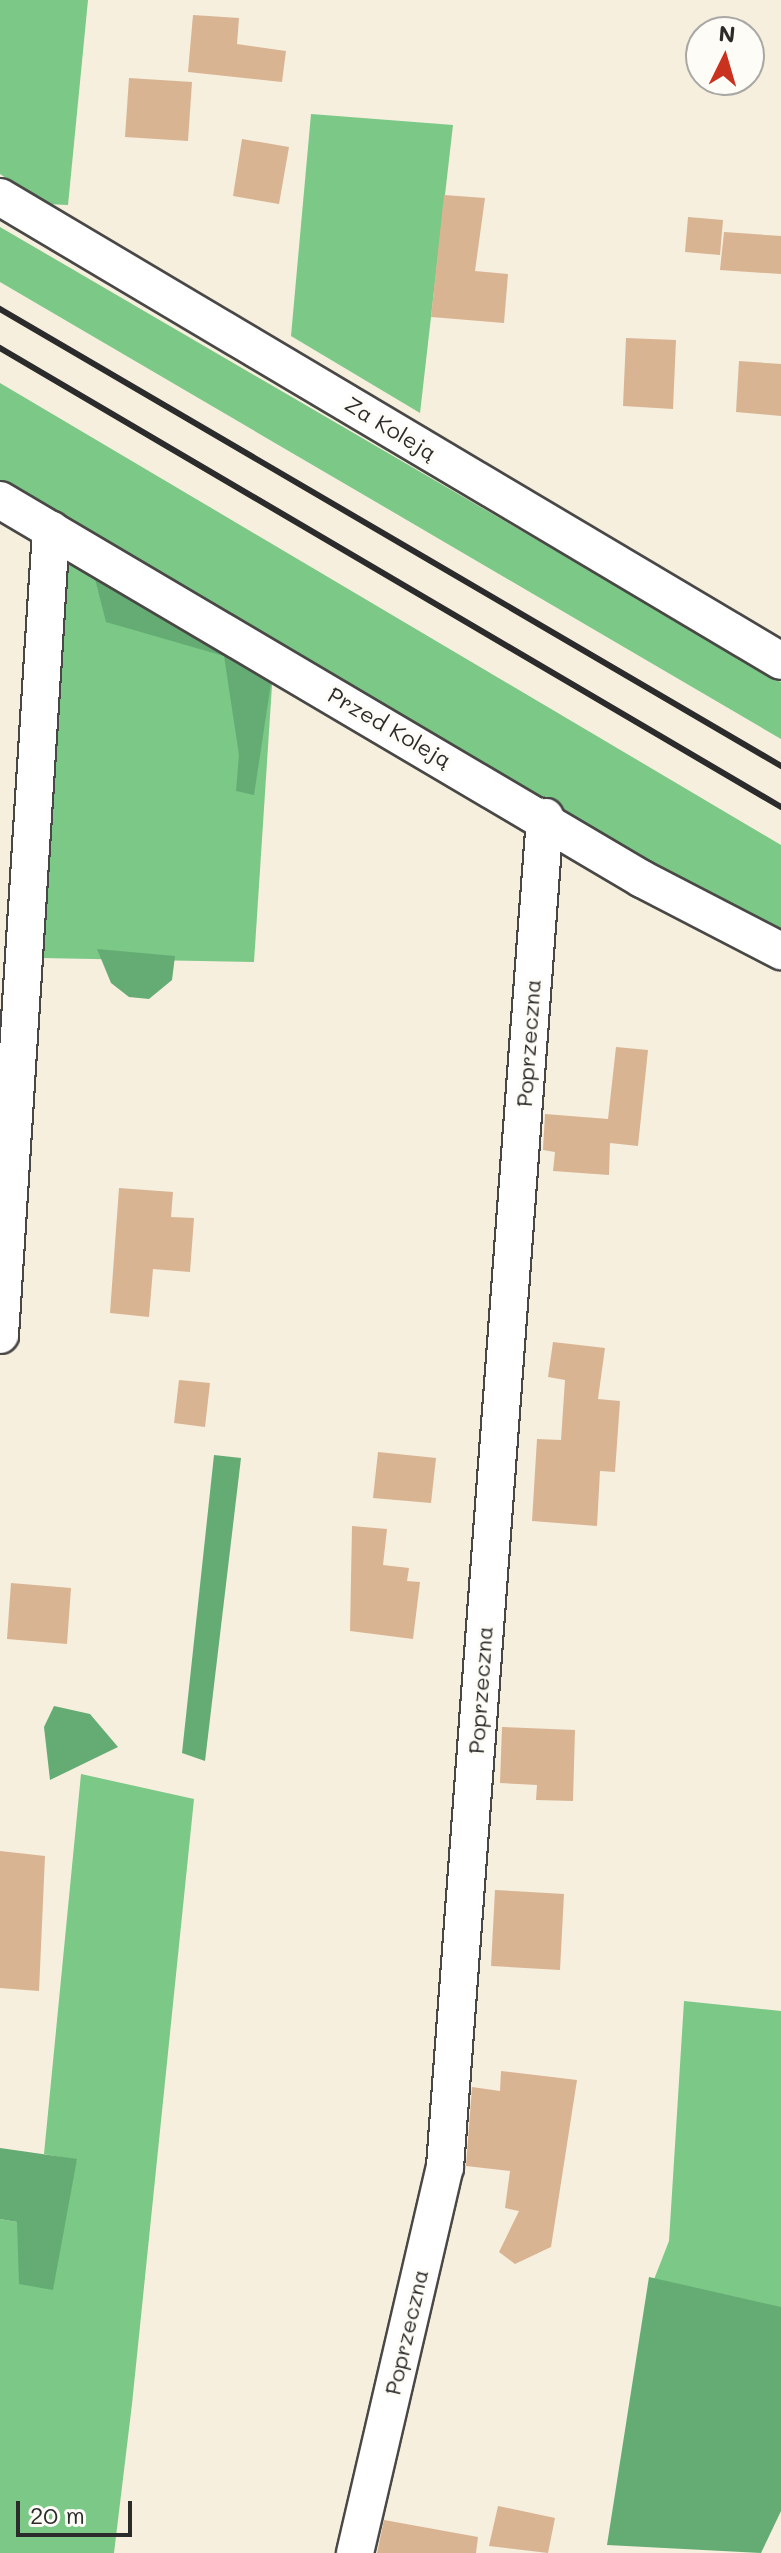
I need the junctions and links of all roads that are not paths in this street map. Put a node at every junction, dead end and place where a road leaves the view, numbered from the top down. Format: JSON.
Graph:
{"nodes":[{"id":1,"x":0,"y":197,"type":"edge"},
{"id":2,"x":0,"y":500,"type":"edge"},
{"id":3,"x":51,"y":530,"type":"junction"},
{"id":4,"x":781,"y":661,"type":"edge"},
{"id":5,"x":545,"y":817,"type":"junction"},
{"id":6,"x":781,"y":951,"type":"edge"},
{"id":7,"x":0,"y":1335,"type":"edge"},
{"id":8,"x":355,"y":2553,"type":"edge"}],
"edges":[{"from":1,"to":4,"type":"street","name":"Za Koleją"},
{"from":2,"to":3,"type":"street","name":"Przed Koleją"},
{"from":3,"to":5,"type":"street","name":"Przed Koleją"},
{"from":3,"to":7,"type":"street"},
{"from":5,"to":6,"type":"street","name":"Przed Koleją"},
{"from":5,"to":8,"type":"street","name":"Poprzeczna"}]}
